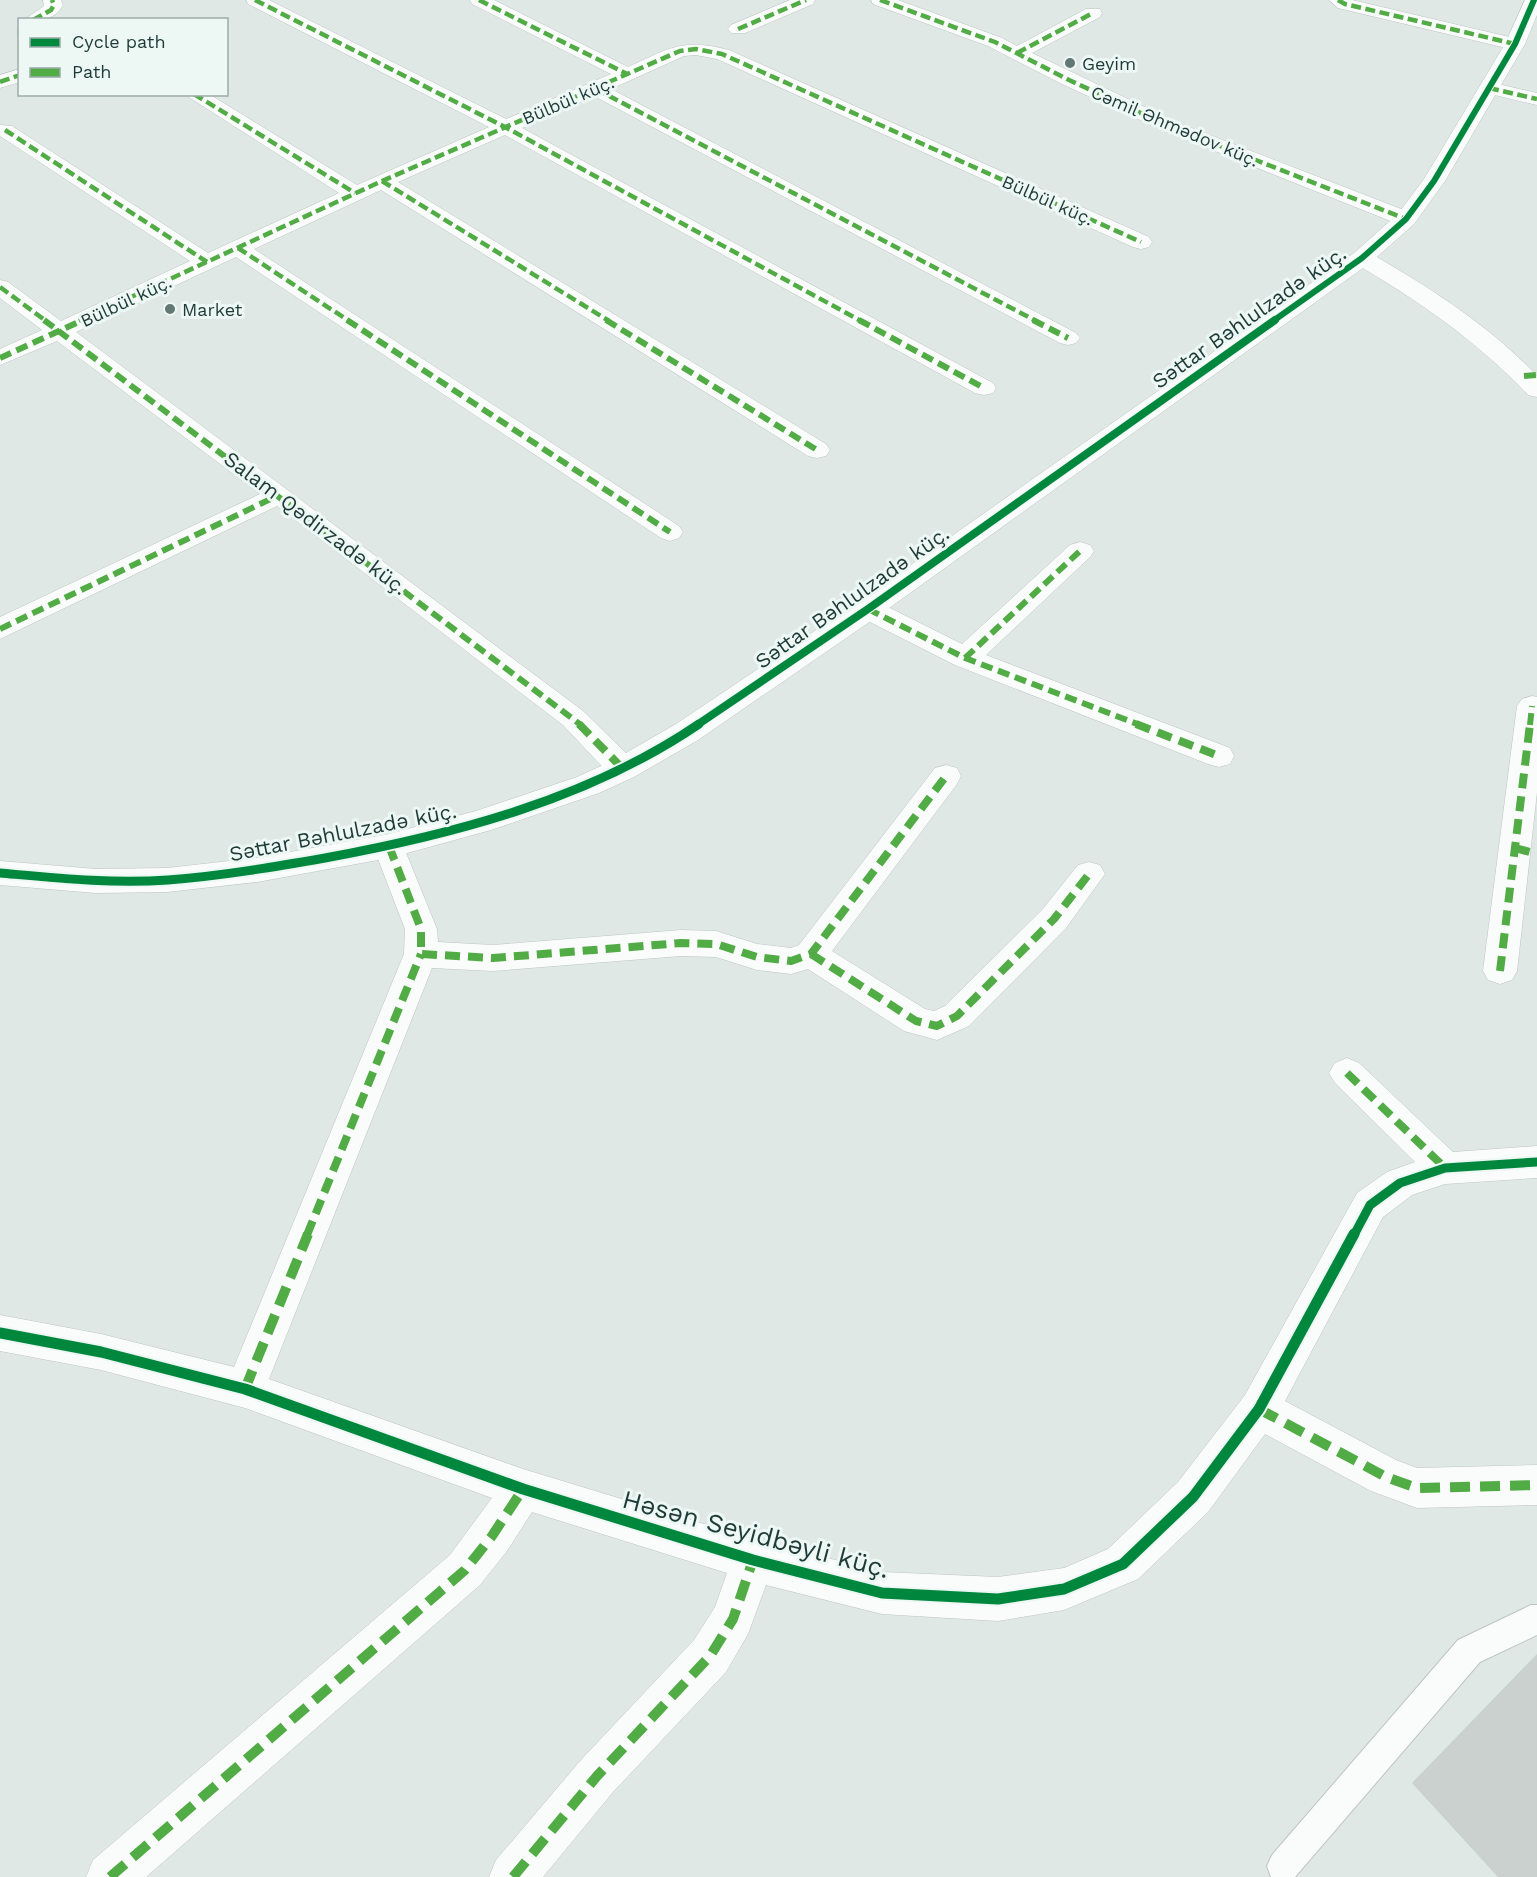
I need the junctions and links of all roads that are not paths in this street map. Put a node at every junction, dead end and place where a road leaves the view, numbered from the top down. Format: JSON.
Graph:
{"nodes":[{"id":1,"x":52,"y":0,"type":"edge"},
{"id":2,"x":255,"y":0,"type":"edge"},
{"id":3,"x":479,"y":0,"type":"edge"},
{"id":4,"x":806,"y":0,"type":"edge"},
{"id":5,"x":880,"y":0,"type":"edge"},
{"id":6,"x":1338,"y":0,"type":"edge"},
{"id":7,"x":1534,"y":10,"type":"edge"},
{"id":8,"x":1093,"y":13,"type":"dead end"},
{"id":9,"x":37,"y":18,"type":"edge"},
{"id":10,"x":738,"y":29,"type":"dead end"},
{"id":11,"x":1515,"y":44,"type":"junction"},
{"id":12,"x":1017,"y":53,"type":"junction"},
{"id":13,"x":627,"y":74,"type":"junction"},
{"id":14,"x":18,"y":76,"type":"edge"},
{"id":15,"x":0,"y":82,"type":"edge"},
{"id":16,"x":596,"y":88,"type":"junction"},
{"id":17,"x":1489,"y":88,"type":"junction"},
{"id":18,"x":197,"y":96,"type":"edge"},
{"id":19,"x":1537,"y":99,"type":"edge"},
{"id":20,"x":505,"y":127,"type":"junction"},
{"id":21,"x":5,"y":130,"type":"dead end"},
{"id":22,"x":382,"y":181,"type":"junction"},
{"id":23,"x":355,"y":193,"type":"junction"},
{"id":24,"x":1406,"y":219,"type":"junction"},
{"id":25,"x":1141,"y":242,"type":"dead end"},
{"id":26,"x":238,"y":248,"type":"junction"},
{"id":27,"x":1362,"y":258,"type":"junction"},
{"id":28,"x":207,"y":262,"type":"junction"},
{"id":29,"x":0,"y":287,"type":"edge"},
{"id":30,"x":59,"y":332,"type":"junction"},
{"id":31,"x":1068,"y":338,"type":"dead end"},
{"id":32,"x":0,"y":358,"type":"edge"},
{"id":33,"x":1533,"y":381,"type":"edge"},
{"id":34,"x":984,"y":388,"type":"dead end"},
{"id":35,"x":817,"y":450,"type":"dead end"},
{"id":36,"x":279,"y":495,"type":"junction"},
{"id":37,"x":670,"y":532,"type":"dead end"},
{"id":38,"x":1080,"y":551,"type":"dead end"},
{"id":39,"x":868,"y":609,"type":"junction"},
{"id":40,"x":0,"y":629,"type":"edge"},
{"id":41,"x":965,"y":658,"type":"junction"},
{"id":42,"x":1532,"y":706,"type":"dead end"},
{"id":43,"x":1219,"y":756,"type":"dead end"},
{"id":44,"x":622,"y":769,"type":"junction"},
{"id":45,"x":946,"y":776,"type":"dead end"},
{"id":46,"x":389,"y":846,"type":"junction"},
{"id":47,"x":1526,"y":851,"type":"edge"},
{"id":48,"x":0,"y":873,"type":"edge"},
{"id":49,"x":1089,"y":874,"type":"dead end"},
{"id":50,"x":421,"y":954,"type":"junction"},
{"id":51,"x":811,"y":954,"type":"junction"},
{"id":52,"x":1500,"y":971,"type":"dead end"},
{"id":53,"x":1347,"y":1073,"type":"dead end"},
{"id":54,"x":1537,"y":1162,"type":"edge"},
{"id":55,"x":1445,"y":1168,"type":"junction"},
{"id":56,"x":0,"y":1333,"type":"edge"},
{"id":57,"x":245,"y":1389,"type":"junction"},
{"id":58,"x":1259,"y":1409,"type":"junction"},
{"id":59,"x":1537,"y":1485,"type":"edge"},
{"id":60,"x":523,"y":1489,"type":"junction"},
{"id":61,"x":753,"y":1560,"type":"junction"},
{"id":62,"x":1537,"y":1620,"type":"edge"},
{"id":63,"x":1284,"y":1873,"type":"edge"},
{"id":64,"x":110,"y":1877,"type":"edge"},
{"id":65,"x":513,"y":1877,"type":"edge"}],
"edges":[{"from":1,"to":9,"type":"street"},
{"from":2,"to":20,"type":"street"},
{"from":3,"to":13,"type":"street"},
{"from":4,"to":10,"type":"street"},
{"from":5,"to":12,"type":"street","name":"Cəmil Əhmədov küç."},
{"from":6,"to":11,"type":"street"},
{"from":7,"to":11,"type":"street","name":"Səttar Bəhlulzadə küç."},
{"from":8,"to":12,"type":"street"},
{"from":11,"to":17,"type":"street","name":"Səttar Bəhlulzadə küç."},
{"from":12,"to":24,"type":"street","name":"Cəmil Əhmədov küç."},
{"from":13,"to":16,"type":"street","name":"Bülbül küç."},
{"from":13,"to":25,"type":"street","name":"Bülbül küç."},
{"from":14,"to":15,"type":"street"},
{"from":16,"to":20,"type":"street","name":"Bülbül küç."},
{"from":16,"to":31,"type":"street"},
{"from":17,"to":19,"type":"street"},
{"from":17,"to":24,"type":"street","name":"Səttar Bəhlulzadə küç."},
{"from":18,"to":23,"type":"street"},
{"from":20,"to":22,"type":"street","name":"Bülbül küç."},
{"from":20,"to":34,"type":"street"},
{"from":21,"to":28,"type":"street"},
{"from":22,"to":23,"type":"street","name":"Bülbül küç."},
{"from":22,"to":35,"type":"street"},
{"from":23,"to":26,"type":"street","name":"Bülbül küç."},
{"from":24,"to":27,"type":"street","name":"Səttar Bəhlulzadə küç."},
{"from":26,"to":28,"type":"street","name":"Bülbül küç."},
{"from":26,"to":37,"type":"street"},
{"from":27,"to":33,"type":"street"},
{"from":27,"to":39,"type":"street","name":"Səttar Bəhlulzadə küç."},
{"from":28,"to":30,"type":"street","name":"Bülbül küç."},
{"from":29,"to":30,"type":"street","name":"Salam Qədirzadə küç."},
{"from":30,"to":32,"type":"street","name":"Bülbül küç."},
{"from":30,"to":36,"type":"street","name":"Salam Qədirzadə küç."},
{"from":36,"to":40,"type":"street"},
{"from":36,"to":44,"type":"street","name":"Salam Qədirzadə küç."},
{"from":38,"to":41,"type":"street"},
{"from":39,"to":41,"type":"street"},
{"from":39,"to":44,"type":"street","name":"Səttar Bəhlulzadə küç."},
{"from":41,"to":43,"type":"street"},
{"from":42,"to":47,"type":"street"},
{"from":44,"to":46,"type":"street","name":"Səttar Bəhlulzadə küç."},
{"from":45,"to":51,"type":"street"},
{"from":46,"to":48,"type":"street","name":"Səttar Bəhlulzadə küç."},
{"from":46,"to":50,"type":"street"},
{"from":47,"to":52,"type":"street"},
{"from":49,"to":51,"type":"street"},
{"from":50,"to":51,"type":"street"},
{"from":50,"to":57,"type":"street"},
{"from":53,"to":55,"type":"street"},
{"from":54,"to":55,"type":"street","name":"Həsən Seyidbəyli küç."},
{"from":55,"to":58,"type":"street","name":"Həsən Seyidbəyli küç."},
{"from":56,"to":57,"type":"street","name":"Həsən Seyidbəyli küç."},
{"from":57,"to":60,"type":"street","name":"Həsən Seyidbəyli küç."},
{"from":58,"to":59,"type":"street"},
{"from":58,"to":61,"type":"street","name":"Həsən Seyidbəyli küç."},
{"from":60,"to":61,"type":"street","name":"Həsən Seyidbəyli küç."},
{"from":60,"to":64,"type":"street"},
{"from":61,"to":65,"type":"street"},
{"from":62,"to":63,"type":"lane"}]}
